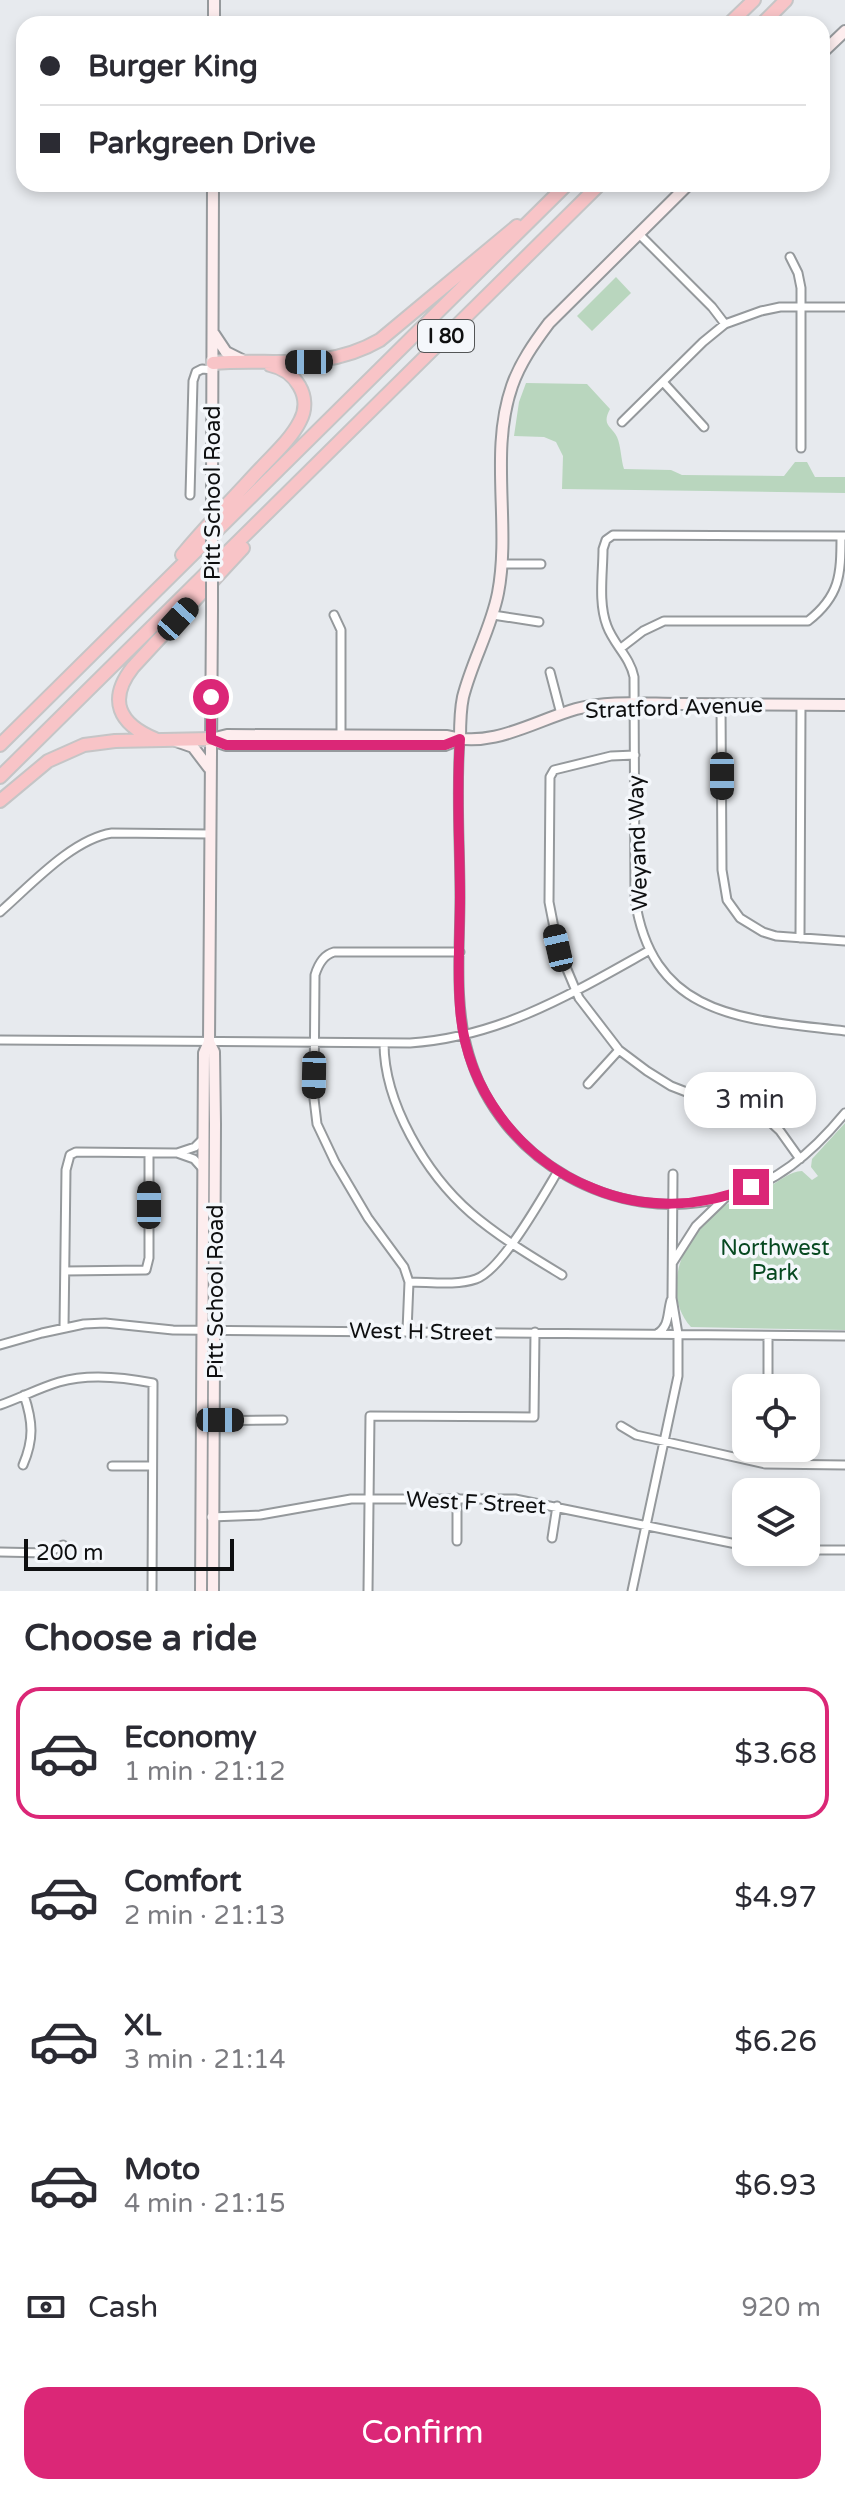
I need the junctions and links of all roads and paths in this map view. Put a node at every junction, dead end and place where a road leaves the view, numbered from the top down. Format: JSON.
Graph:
{"nodes":[{"id":1,"x":754,"y":0,"type":"edge"},
{"id":2,"x":786,"y":0,"type":"edge"},
{"id":3,"x":737,"y":16,"type":"edge"},
{"id":4,"x":770,"y":16,"type":"edge"},
{"id":5,"x":845,"y":31,"type":"edge"},
{"id":6,"x":830,"y":45,"type":"edge"},
{"id":7,"x":213,"y":192,"type":"edge"},
{"id":8,"x":559,"y":192,"type":"edge"},
{"id":9,"x":592,"y":192,"type":"edge"},
{"id":10,"x":681,"y":192,"type":"edge"},
{"id":11,"x":537,"y":214,"type":"junction"},
{"id":12,"x":639,"y":234,"type":"junction"},
{"id":13,"x":790,"y":257,"type":"dead end"},
{"id":14,"x":801,"y":306,"type":"junction"},
{"id":15,"x":845,"y":307,"type":"edge"},
{"id":16,"x":725,"y":324,"type":"junction"},
{"id":17,"x":213,"y":330,"type":"junction"},
{"id":18,"x":253,"y":363,"type":"junction"},
{"id":19,"x":213,"y":366,"type":"junction"},
{"id":20,"x":663,"y":382,"type":"junction"},
{"id":21,"x":622,"y":422,"type":"dead end"},
{"id":22,"x":704,"y":427,"type":"dead end"},
{"id":23,"x":801,"y":448,"type":"dead end"},
{"id":24,"x":291,"y":489,"type":"junction"},
{"id":25,"x":190,"y":495,"type":"dead end"},
{"id":26,"x":843,"y":536,"type":"edge"},
{"id":27,"x":502,"y":564,"type":"junction"},
{"id":28,"x":541,"y":564,"type":"dead end"},
{"id":29,"x":167,"y":580,"type":"junction"},
{"id":30,"x":334,"y":615,"type":"dead end"},
{"id":31,"x":493,"y":615,"type":"junction"},
{"id":32,"x":539,"y":622,"type":"dead end"},
{"id":33,"x":621,"y":648,"type":"junction"},
{"id":34,"x":550,"y":672,"type":"dead end"},
{"id":35,"x":635,"y":704,"type":"junction"},
{"id":36,"x":721,"y":704,"type":"junction"},
{"id":37,"x":801,"y":705,"type":"junction"},
{"id":38,"x":845,"y":705,"type":"edge"},
{"id":39,"x":561,"y":714,"type":"junction"},
{"id":40,"x":161,"y":739,"type":"junction"},
{"id":41,"x":211,"y":739,"type":"junction"},
{"id":42,"x":460,"y":739,"type":"junction"},
{"id":43,"x":341,"y":740,"type":"junction"},
{"id":44,"x":0,"y":745,"type":"edge"},
{"id":45,"x":635,"y":755,"type":"junction"},
{"id":46,"x":0,"y":777,"type":"edge"},
{"id":47,"x":211,"y":777,"type":"junction"},
{"id":48,"x":0,"y":801,"type":"edge"},
{"id":49,"x":210,"y":834,"type":"junction"},
{"id":50,"x":0,"y":912,"type":"edge"},
{"id":51,"x":800,"y":938,"type":"junction"},
{"id":52,"x":845,"y":941,"type":"edge"},
{"id":53,"x":650,"y":950,"type":"junction"},
{"id":54,"x":460,"y":952,"type":"junction"},
{"id":55,"x":575,"y":992,"type":"junction"},
{"id":56,"x":845,"y":1031,"type":"edge"},
{"id":57,"x":464,"y":1034,"type":"junction"},
{"id":58,"x":0,"y":1040,"type":"edge"},
{"id":59,"x":209,"y":1042,"type":"junction"},
{"id":60,"x":314,"y":1043,"type":"junction"},
{"id":61,"x":384,"y":1043,"type":"junction"},
{"id":62,"x":619,"y":1050,"type":"junction"},
{"id":63,"x":588,"y":1084,"type":"dead end"},
{"id":64,"x":845,"y":1113,"type":"edge"},
{"id":65,"x":203,"y":1139,"type":"junction"},
{"id":66,"x":149,"y":1153,"type":"junction"},
{"id":67,"x":177,"y":1153,"type":"junction"},
{"id":68,"x":800,"y":1159,"type":"junction"},
{"id":69,"x":203,"y":1170,"type":"junction"},
{"id":70,"x":558,"y":1171,"type":"junction"},
{"id":71,"x":673,"y":1174,"type":"dead end"},
{"id":72,"x":725,"y":1198,"type":"junction"},
{"id":73,"x":672,"y":1204,"type":"junction"},
{"id":74,"x":512,"y":1244,"type":"junction"},
{"id":75,"x":672,"y":1264,"type":"junction"},
{"id":76,"x":65,"y":1271,"type":"junction"},
{"id":77,"x":562,"y":1275,"type":"dead end"},
{"id":78,"x":409,"y":1282,"type":"junction"},
{"id":79,"x":672,"y":1298,"type":"junction"},
{"id":80,"x":64,"y":1328,"type":"junction"},
{"id":81,"x":209,"y":1329,"type":"junction"},
{"id":82,"x":407,"y":1331,"type":"junction"},
{"id":83,"x":535,"y":1332,"type":"junction"},
{"id":84,"x":657,"y":1334,"type":"junction"},
{"id":85,"x":678,"y":1334,"type":"junction"},
{"id":86,"x":768,"y":1336,"type":"junction"},
{"id":87,"x":845,"y":1336,"type":"edge"},
{"id":88,"x":0,"y":1345,"type":"edge"},
{"id":89,"x":768,"y":1374,"type":"edge"},
{"id":90,"x":24,"y":1395,"type":"junction"},
{"id":91,"x":0,"y":1405,"type":"edge"},
{"id":92,"x":283,"y":1420,"type":"dead end"},
{"id":93,"x":209,"y":1421,"type":"junction"},
{"id":94,"x":621,"y":1426,"type":"dead end"},
{"id":95,"x":664,"y":1442,"type":"junction"},
{"id":96,"x":23,"y":1465,"type":"dead end"},
{"id":97,"x":845,"y":1465,"type":"edge"},
{"id":98,"x":112,"y":1466,"type":"dead end"},
{"id":99,"x":151,"y":1466,"type":"junction"},
{"id":100,"x":368,"y":1498,"type":"junction"},
{"id":101,"x":457,"y":1498,"type":"junction"},
{"id":102,"x":557,"y":1506,"type":"junction"},
{"id":103,"x":208,"y":1517,"type":"junction"},
{"id":104,"x":645,"y":1524,"type":"junction"},
{"id":105,"x":552,"y":1538,"type":"dead end"},
{"id":106,"x":457,"y":1541,"type":"dead end"},
{"id":107,"x":732,"y":1543,"type":"edge"},
{"id":108,"x":63,"y":1545,"type":"dead end"},
{"id":109,"x":820,"y":1550,"type":"edge"},
{"id":110,"x":845,"y":1550,"type":"edge"},
{"id":111,"x":0,"y":1552,"type":"edge"},
{"id":112,"x":152,"y":1591,"type":"edge"},
{"id":113,"x":201,"y":1591,"type":"edge"},
{"id":114,"x":213,"y":1591,"type":"edge"},
{"id":115,"x":368,"y":1591,"type":"edge"},
{"id":116,"x":632,"y":1591,"type":"edge"}],
"edges":[{"from":1,"to":3,"type":"highway"},
{"from":2,"to":4,"type":"highway"},
{"from":5,"to":6,"type":"main road"},
{"from":7,"to":17,"type":"main road","name":"Pitt School Road"},
{"from":8,"to":11,"type":"highway","number":"I 80"},
{"from":9,"to":24,"type":"highway","number":"I 80"},
{"from":10,"to":12,"type":"main road"},
{"from":11,"to":18,"type":"highway"},
{"from":11,"to":29,"type":"highway","number":"I 80"},
{"from":12,"to":16,"type":"street"},
{"from":12,"to":27,"type":"main road"},
{"from":13,"to":14,"type":"street"},
{"from":14,"to":15,"type":"street"},
{"from":14,"to":16,"type":"street"},
{"from":14,"to":23,"type":"street"},
{"from":16,"to":20,"type":"street"},
{"from":17,"to":18,"type":"main road"},
{"from":17,"to":19,"type":"main road","name":"Pitt School Road"},
{"from":18,"to":19,"type":"highway"},
{"from":18,"to":29,"type":"highway"},
{"from":19,"to":25,"type":"street"},
{"from":19,"to":41,"type":"main road","name":"Pitt School Road","bridge":true},
{"from":20,"to":21,"type":"street"},
{"from":20,"to":22,"type":"street"},
{"from":24,"to":40,"type":"highway"},
{"from":24,"to":46,"type":"highway","number":"I 80"},
{"from":26,"to":33,"type":"street"},
{"from":26,"to":33,"type":"street","name":"Weyand Way"},
{"from":27,"to":28,"type":"street"},
{"from":27,"to":31,"type":"main road"},
{"from":29,"to":44,"type":"highway","number":"I 80"},
{"from":30,"to":43,"type":"street"},
{"from":31,"to":32,"type":"street"},
{"from":31,"to":42,"type":"main road"},
{"from":33,"to":35,"type":"street","name":"Weyand Way"},
{"from":34,"to":39,"type":"street"},
{"from":35,"to":36,"type":"main road","name":"Stratford Avenue"},
{"from":35,"to":39,"type":"main road","name":"Stratford Avenue"},
{"from":35,"to":45,"type":"street","name":"Weyand Way"},
{"from":36,"to":37,"type":"main road","name":"Stratford Avenue"},
{"from":36,"to":51,"type":"street"},
{"from":37,"to":38,"type":"main road","name":"Stratford Avenue"},
{"from":37,"to":51,"type":"street"},
{"from":39,"to":42,"type":"main road","name":"Stratford Avenue"},
{"from":40,"to":41,"type":"highway"},
{"from":40,"to":47,"type":"main road"},
{"from":40,"to":48,"type":"highway"},
{"from":41,"to":43,"type":"main road","name":"Stratford Avenue"},
{"from":41,"to":47,"type":"main road","name":"Pitt School Road"},
{"from":42,"to":43,"type":"main road","name":"Stratford Avenue"},
{"from":42,"to":54,"type":"street"},
{"from":45,"to":53,"type":"street","name":"Weyand Way"},
{"from":45,"to":55,"type":"street"},
{"from":47,"to":49,"type":"main road","name":"Pitt School Road"},
{"from":49,"to":50,"type":"street"},
{"from":49,"to":59,"type":"main road","name":"Pitt School Road"},
{"from":51,"to":52,"type":"street"},
{"from":53,"to":55,"type":"street"},
{"from":53,"to":56,"type":"street","name":"Weyand Way"},
{"from":54,"to":57,"type":"street"},
{"from":54,"to":60,"type":"street"},
{"from":55,"to":57,"type":"street"},
{"from":55,"to":62,"type":"street"},
{"from":57,"to":61,"type":"street"},
{"from":57,"to":70,"type":"street"},
{"from":58,"to":59,"type":"street"},
{"from":59,"to":60,"type":"street"},
{"from":59,"to":65,"type":"main road","name":"Pitt School Road"},
{"from":59,"to":81,"type":"main road","name":"Pitt School Road"},
{"from":60,"to":61,"type":"street"},
{"from":60,"to":78,"type":"street"},
{"from":61,"to":74,"type":"street"},
{"from":62,"to":63,"type":"street"},
{"from":62,"to":68,"type":"street"},
{"from":64,"to":68,"type":"street"},
{"from":65,"to":67,"type":"street"},
{"from":65,"to":69,"type":"main road","name":"Pitt School Road"},
{"from":66,"to":67,"type":"street"},
{"from":66,"to":76,"type":"street"},
{"from":66,"to":76,"type":"street"},
{"from":67,"to":69,"type":"street"},
{"from":68,"to":72,"type":"street"},
{"from":69,"to":81,"type":"main road","name":"Pitt School Road"},
{"from":70,"to":73,"type":"street"},
{"from":70,"to":74,"type":"street"},
{"from":71,"to":73,"type":"street"},
{"from":72,"to":73,"type":"street"},
{"from":72,"to":75,"type":"street"},
{"from":73,"to":75,"type":"street"},
{"from":74,"to":77,"type":"street"},
{"from":74,"to":78,"type":"street"},
{"from":75,"to":79,"type":"street"},
{"from":76,"to":80,"type":"street"},
{"from":78,"to":82,"type":"street"},
{"from":79,"to":84,"type":"street"},
{"from":79,"to":85,"type":"street"},
{"from":80,"to":81,"type":"street","name":"West H Street"},
{"from":80,"to":88,"type":"street","name":"West H Street"},
{"from":81,"to":82,"type":"street","name":"West H Street"},
{"from":81,"to":93,"type":"main road","name":"Pitt School Road"},
{"from":82,"to":83,"type":"street","name":"West H Street"},
{"from":83,"to":84,"type":"street","name":"West H Street"},
{"from":83,"to":100,"type":"street"},
{"from":84,"to":85,"type":"street","name":"West H Street"},
{"from":85,"to":86,"type":"street","name":"West H Street"},
{"from":85,"to":95,"type":"street"},
{"from":86,"to":87,"type":"street","name":"West H Street"},
{"from":86,"to":89,"type":"street"},
{"from":90,"to":91,"type":"street"},
{"from":90,"to":96,"type":"street"},
{"from":90,"to":99,"type":"street"},
{"from":92,"to":93,"type":"street"},
{"from":93,"to":103,"type":"main road","name":"Pitt School Road"},
{"from":94,"to":95,"type":"street"},
{"from":95,"to":97,"type":"street"},
{"from":95,"to":104,"type":"street"},
{"from":98,"to":99,"type":"street"},
{"from":99,"to":112,"type":"street"},
{"from":100,"to":101,"type":"street","name":"West F Street"},
{"from":100,"to":103,"type":"street","name":"West F Street"},
{"from":100,"to":115,"type":"street"},
{"from":101,"to":102,"type":"street","name":"West F Street"},
{"from":101,"to":106,"type":"street"},
{"from":102,"to":104,"type":"street","name":"West F Street"},
{"from":102,"to":105,"type":"street"},
{"from":103,"to":113,"type":"main road","name":"Pitt School Road"},
{"from":103,"to":114,"type":"main road","name":"Pitt School Road"},
{"from":104,"to":107,"type":"street","name":"West F Street"},
{"from":104,"to":116,"type":"street"},
{"from":108,"to":111,"type":"street"},
{"from":109,"to":110,"type":"street"}]}
